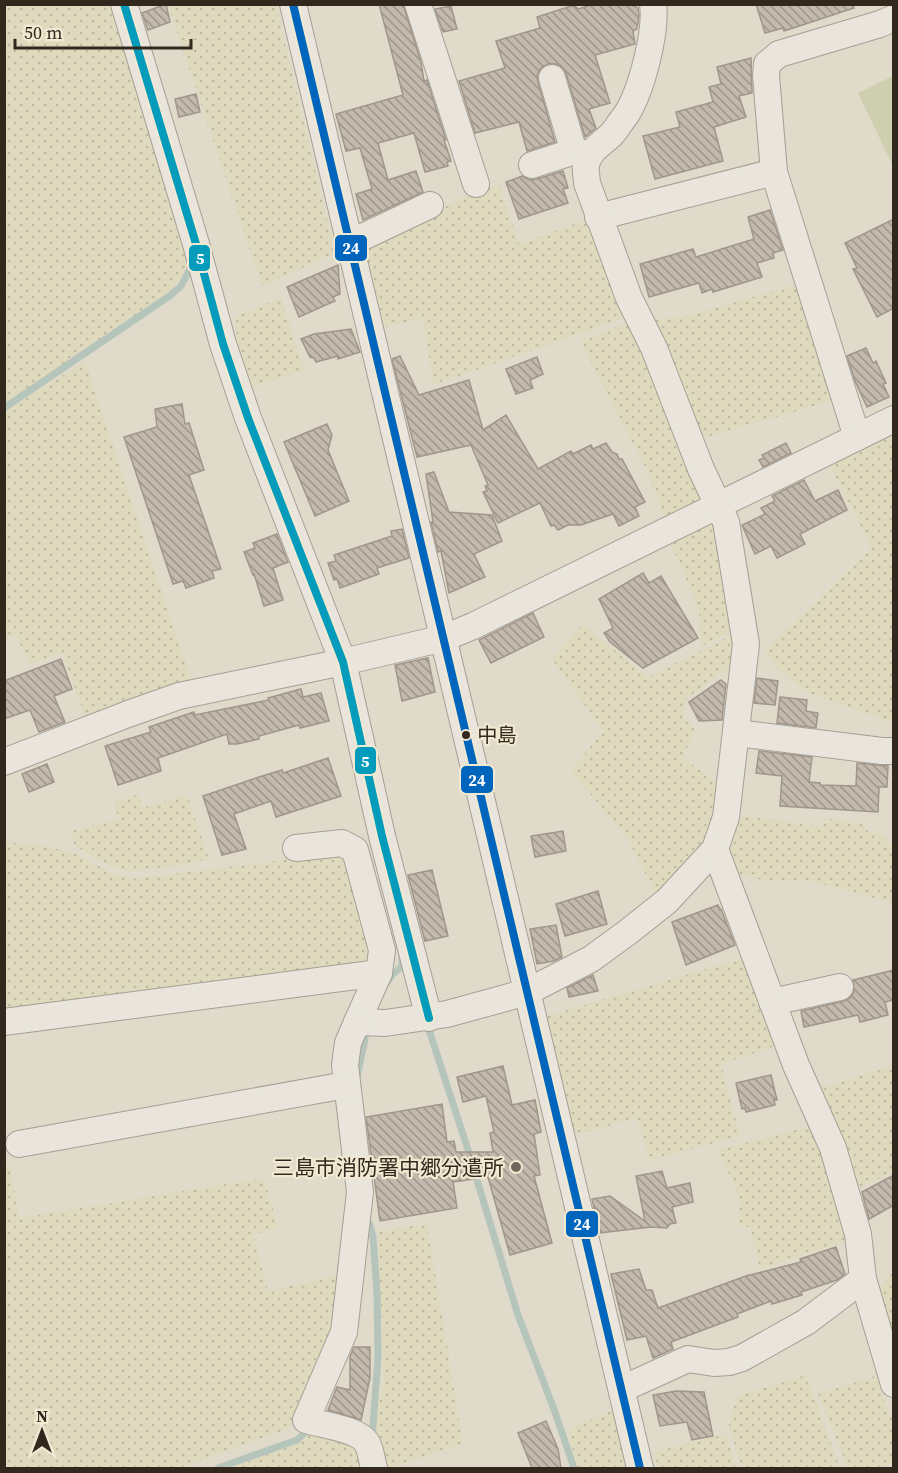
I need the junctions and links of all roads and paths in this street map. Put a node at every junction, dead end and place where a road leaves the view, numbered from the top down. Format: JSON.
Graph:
{"nodes":[{"id":1,"x":123,"y":4,"type":"edge"},
{"id":2,"x":293,"y":4,"type":"edge"},
{"id":3,"x":418,"y":4,"type":"edge"},
{"id":4,"x":653,"y":4,"type":"edge"},
{"id":5,"x":894,"y":18,"type":"edge"},
{"id":6,"x":552,"y":78,"type":"dead end"},
{"id":7,"x":582,"y":153,"type":"junction"},
{"id":8,"x":532,"y":165,"type":"dead end"},
{"id":9,"x":774,"y":172,"type":"junction"},
{"id":10,"x":476,"y":184,"type":"dead end"},
{"id":11,"x":430,"y":205,"type":"dead end"},
{"id":12,"x":598,"y":217,"type":"junction"},
{"id":13,"x":350,"y":243,"type":"junction"},
{"id":14,"x":894,"y":419,"type":"edge"},
{"id":15,"x":857,"y":437,"type":"junction"},
{"id":16,"x":719,"y":504,"type":"junction"},
{"id":17,"x":444,"y":638,"type":"junction"},
{"id":18,"x":343,"y":662,"type":"junction"},
{"id":19,"x":737,"y":733,"type":"junction"},
{"id":20,"x":894,"y":751,"type":"edge"},
{"id":21,"x":4,"y":762,"type":"edge"},
{"id":22,"x":296,"y":848,"type":"dead end"},
{"id":23,"x":715,"y":849,"type":"junction"},
{"id":24,"x":394,"y":953,"type":"junction"},
{"id":25,"x":840,"y":987,"type":"dead end"},
{"id":26,"x":527,"y":992,"type":"junction"},
{"id":27,"x":772,"y":1002,"type":"junction"},
{"id":28,"x":429,"y":1018,"type":"junction"},
{"id":29,"x":4,"y":1022,"type":"edge"},
{"id":30,"x":357,"y":1022,"type":"junction"},
{"id":31,"x":346,"y":1085,"type":"junction"},
{"id":32,"x":19,"y":1144,"type":"dead end"},
{"id":33,"x":863,"y":1279,"type":"junction"},
{"id":34,"x":894,"y":1384,"type":"edge"},
{"id":35,"x":622,"y":1389,"type":"junction"},
{"id":36,"x":374,"y":1468,"type":"edge"},
{"id":37,"x":640,"y":1468,"type":"edge"}],
"edges":[{"from":1,"to":18,"type":"street"},
{"from":2,"to":13,"type":"street"},
{"from":3,"to":10,"type":"street"},
{"from":4,"to":7,"type":"street"},
{"from":5,"to":9,"type":"street"},
{"from":6,"to":7,"type":"street"},
{"from":7,"to":8,"type":"street"},
{"from":7,"to":12,"type":"street"},
{"from":9,"to":12,"type":"street"},
{"from":9,"to":15,"type":"street"},
{"from":11,"to":13,"type":"street"},
{"from":12,"to":16,"type":"street"},
{"from":13,"to":17,"type":"street"},
{"from":14,"to":15,"type":"street"},
{"from":15,"to":16,"type":"street"},
{"from":16,"to":17,"type":"street"},
{"from":16,"to":19,"type":"street"},
{"from":17,"to":18,"type":"street"},
{"from":17,"to":26,"type":"street"},
{"from":18,"to":21,"type":"street"},
{"from":18,"to":24,"type":"street"},
{"from":19,"to":20,"type":"street"},
{"from":19,"to":23,"type":"street"},
{"from":22,"to":24,"type":"street"},
{"from":23,"to":26,"type":"street"},
{"from":23,"to":27,"type":"street"},
{"from":24,"to":28,"type":"street"},
{"from":24,"to":29,"type":"street"},
{"from":24,"to":30,"type":"street"},
{"from":25,"to":27,"type":"street"},
{"from":26,"to":28,"type":"street"},
{"from":26,"to":35,"type":"street"},
{"from":27,"to":33,"type":"street"},
{"from":28,"to":30,"type":"street"},
{"from":30,"to":31,"type":"street"},
{"from":31,"to":32,"type":"street"},
{"from":31,"to":36,"type":"street"},
{"from":33,"to":34,"type":"street"},
{"from":33,"to":35,"type":"street"},
{"from":35,"to":37,"type":"street"}]}
